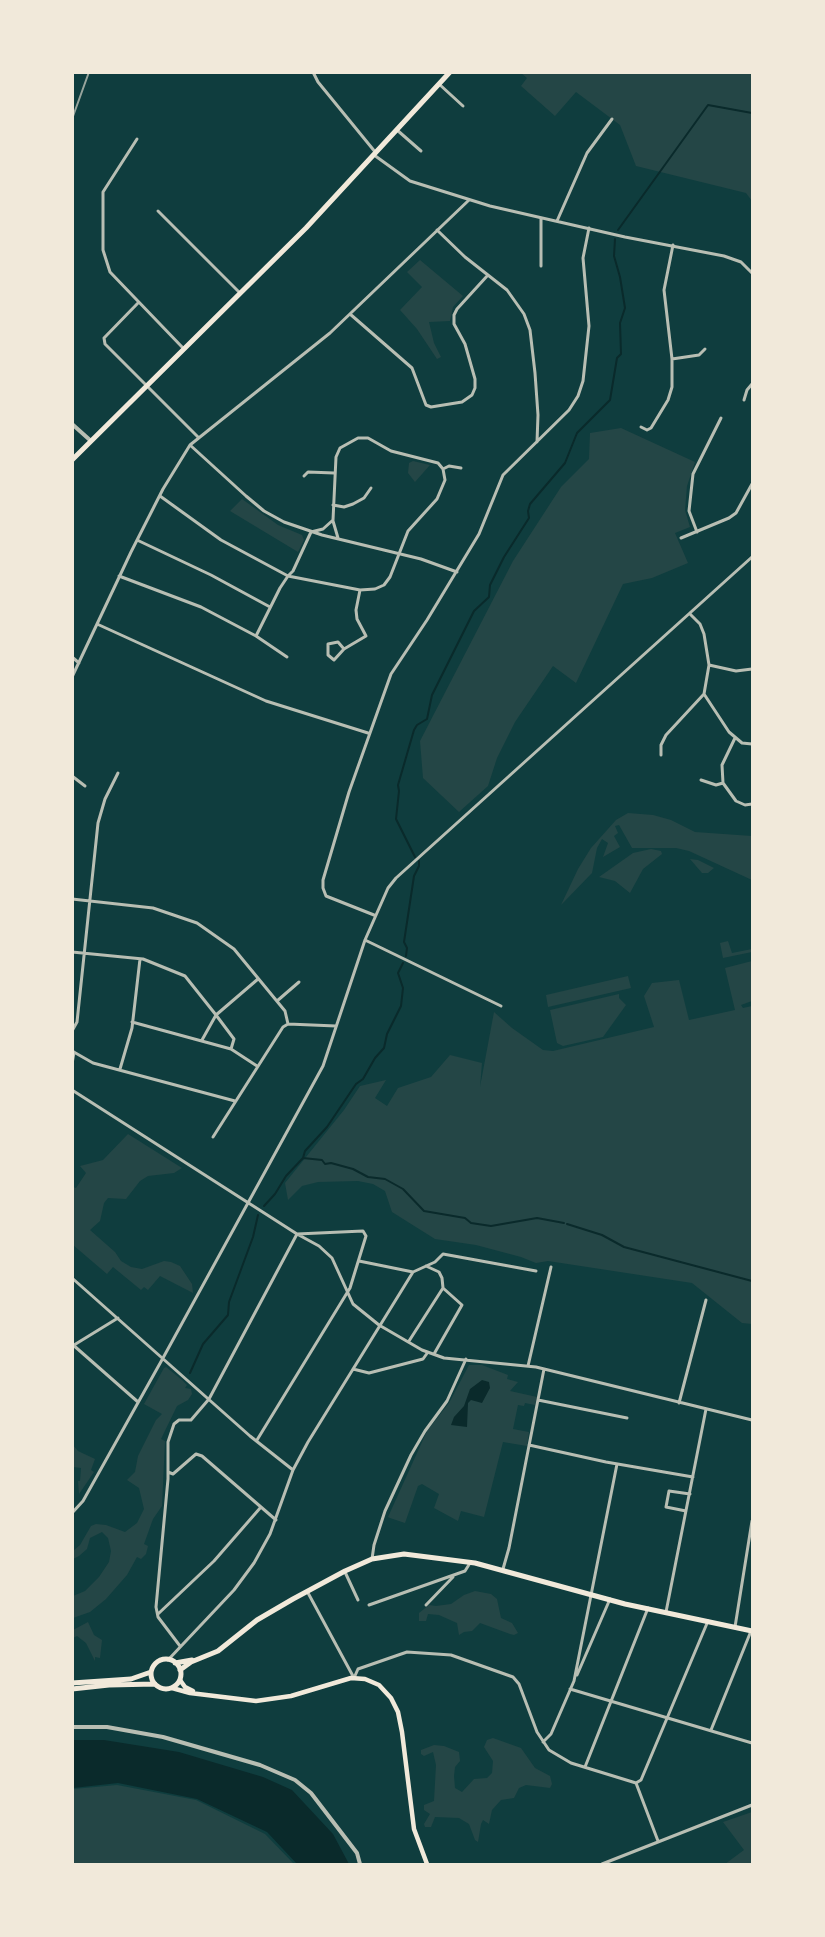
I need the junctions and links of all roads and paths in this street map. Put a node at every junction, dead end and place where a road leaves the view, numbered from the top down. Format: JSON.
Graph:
{"nodes":[{"id":1,"x":313,"y":72,"type":"edge"},
{"id":2,"x":450,"y":72,"type":"edge"},
{"id":3,"x":440,"y":84,"type":"junction"},
{"id":4,"x":463,"y":106,"type":"dead end"},
{"id":5,"x":612,"y":119,"type":"dead end"},
{"id":6,"x":397,"y":130,"type":"junction"},
{"id":7,"x":137,"y":139,"type":"dead end"},
{"id":8,"x":421,"y":151,"type":"dead end"},
{"id":9,"x":375,"y":154,"type":"junction"},
{"id":10,"x":469,"y":200,"type":"junction"},
{"id":11,"x":158,"y":211,"type":"dead end"},
{"id":12,"x":541,"y":218,"type":"junction"},
{"id":13,"x":557,"y":221,"type":"junction"},
{"id":14,"x":589,"y":228,"type":"junction"},
{"id":15,"x":438,"y":230,"type":"junction"},
{"id":16,"x":672,"y":245,"type":"junction"},
{"id":17,"x":541,"y":266,"type":"dead end"},
{"id":18,"x":752,"y":273,"type":"edge"},
{"id":19,"x":488,"y":276,"type":"junction"},
{"id":20,"x":240,"y":294,"type":"junction"},
{"id":21,"x":138,"y":304,"type":"junction"},
{"id":22,"x":350,"y":314,"type":"junction"},
{"id":23,"x":183,"y":348,"type":"junction"},
{"id":24,"x":705,"y":349,"type":"dead end"},
{"id":25,"x":672,"y":359,"type":"junction"},
{"id":26,"x":752,"y":384,"type":"edge"},
{"id":27,"x":146,"y":386,"type":"junction"},
{"id":28,"x":744,"y":400,"type":"dead end"},
{"id":29,"x":721,"y":418,"type":"dead end"},
{"id":30,"x":72,"y":424,"type":"edge"},
{"id":31,"x":641,"y":427,"type":"dead end"},
{"id":32,"x":198,"y":438,"type":"junction"},
{"id":33,"x":92,"y":441,"type":"junction"},
{"id":34,"x":537,"y":442,"type":"junction"},
{"id":35,"x":190,"y":445,"type":"junction"},
{"id":36,"x":72,"y":460,"type":"edge"},
{"id":37,"x":461,"y":468,"type":"dead end"},
{"id":38,"x":443,"y":470,"type":"junction"},
{"id":39,"x":334,"y":473,"type":"junction"},
{"id":40,"x":304,"y":476,"type":"dead end"},
{"id":41,"x":752,"y":484,"type":"edge"},
{"id":42,"x":372,"y":488,"type":"dead end"},
{"id":43,"x":160,"y":496,"type":"junction"},
{"id":44,"x":333,"y":505,"type":"junction"},
{"id":45,"x":333,"y":520,"type":"junction"},
{"id":46,"x":311,"y":532,"type":"junction"},
{"id":47,"x":697,"y":532,"type":"junction"},
{"id":48,"x":680,"y":538,"type":"dead end"},
{"id":49,"x":338,"y":539,"type":"junction"},
{"id":50,"x":137,"y":540,"type":"junction"},
{"id":51,"x":398,"y":553,"type":"junction"},
{"id":52,"x":752,"y":558,"type":"edge"},
{"id":53,"x":457,"y":572,"type":"junction"},
{"id":54,"x":119,"y":576,"type":"junction"},
{"id":55,"x":288,"y":576,"type":"junction"},
{"id":56,"x":360,"y":590,"type":"junction"},
{"id":57,"x":270,"y":607,"type":"junction"},
{"id":58,"x":690,"y":614,"type":"junction"},
{"id":59,"x":97,"y":624,"type":"junction"},
{"id":60,"x":256,"y":636,"type":"junction"},
{"id":61,"x":344,"y":649,"type":"junction"},
{"id":62,"x":72,"y":657,"type":"edge"},
{"id":63,"x":287,"y":657,"type":"dead end"},
{"id":64,"x":79,"y":663,"type":"junction"},
{"id":65,"x":709,"y":664,"type":"junction"},
{"id":66,"x":752,"y":669,"type":"edge"},
{"id":67,"x":72,"y":677,"type":"edge"},
{"id":68,"x":704,"y":694,"type":"junction"},
{"id":69,"x":368,"y":734,"type":"junction"},
{"id":70,"x":735,"y":738,"type":"junction"},
{"id":71,"x":752,"y":744,"type":"edge"},
{"id":72,"x":661,"y":754,"type":"dead end"},
{"id":73,"x":118,"y":773,"type":"dead end"},
{"id":74,"x":72,"y":776,"type":"edge"},
{"id":75,"x":701,"y":780,"type":"dead end"},
{"id":76,"x":723,"y":783,"type":"junction"},
{"id":77,"x":85,"y":786,"type":"dead end"},
{"id":78,"x":752,"y":804,"type":"edge"},
{"id":79,"x":72,"y":899,"type":"edge"},
{"id":80,"x":89,"y":901,"type":"junction"},
{"id":81,"x":374,"y":915,"type":"junction"},
{"id":82,"x":365,"y":940,"type":"junction"},
{"id":83,"x":72,"y":952,"type":"edge"},
{"id":84,"x":84,"y":953,"type":"junction"},
{"id":85,"x":140,"y":959,"type":"junction"},
{"id":86,"x":258,"y":979,"type":"junction"},
{"id":87,"x":300,"y":982,"type":"dead end"},
{"id":88,"x":277,"y":1001,"type":"junction"},
{"id":89,"x":501,"y":1006,"type":"dead end"},
{"id":90,"x":216,"y":1015,"type":"junction"},
{"id":91,"x":132,"y":1022,"type":"junction"},
{"id":92,"x":288,"y":1024,"type":"junction"},
{"id":93,"x":336,"y":1026,"type":"junction"},
{"id":94,"x":72,"y":1030,"type":"edge"},
{"id":95,"x":202,"y":1040,"type":"junction"},
{"id":96,"x":231,"y":1049,"type":"junction"},
{"id":97,"x":73,"y":1051,"type":"edge"},
{"id":98,"x":72,"y":1064,"type":"edge"},
{"id":99,"x":258,"y":1066,"type":"junction"},
{"id":100,"x":120,"y":1069,"type":"junction"},
{"id":101,"x":72,"y":1090,"type":"edge"},
{"id":102,"x":235,"y":1102,"type":"junction"},
{"id":103,"x":213,"y":1138,"type":"dead end"},
{"id":104,"x":247,"y":1202,"type":"junction"},
{"id":105,"x":297,"y":1234,"type":"junction"},
{"id":106,"x":359,"y":1260,"type":"junction"},
{"id":107,"x":426,"y":1266,"type":"junction"},
{"id":108,"x":551,"y":1267,"type":"dead end"},
{"id":109,"x":413,"y":1272,"type":"junction"},
{"id":110,"x":536,"y":1272,"type":"dead end"},
{"id":111,"x":72,"y":1278,"type":"edge"},
{"id":112,"x":443,"y":1288,"type":"junction"},
{"id":113,"x":347,"y":1294,"type":"junction"},
{"id":114,"x":706,"y":1300,"type":"dead end"},
{"id":115,"x":118,"y":1318,"type":"junction"},
{"id":116,"x":379,"y":1325,"type":"junction"},
{"id":117,"x":409,"y":1342,"type":"junction"},
{"id":118,"x":73,"y":1345,"type":"edge"},
{"id":119,"x":428,"y":1352,"type":"junction"},
{"id":120,"x":434,"y":1354,"type":"junction"},
{"id":121,"x":163,"y":1358,"type":"junction"},
{"id":122,"x":466,"y":1359,"type":"junction"},
{"id":123,"x":528,"y":1366,"type":"junction"},
{"id":124,"x":353,"y":1369,"type":"junction"},
{"id":125,"x":544,"y":1369,"type":"junction"},
{"id":126,"x":209,"y":1399,"type":"junction"},
{"id":127,"x":538,"y":1400,"type":"junction"},
{"id":128,"x":138,"y":1402,"type":"junction"},
{"id":129,"x":680,"y":1403,"type":"junction"},
{"id":130,"x":706,"y":1409,"type":"junction"},
{"id":131,"x":627,"y":1418,"type":"dead end"},
{"id":132,"x":752,"y":1420,"type":"edge"},
{"id":133,"x":256,"y":1440,"type":"junction"},
{"id":134,"x":529,"y":1445,"type":"junction"},
{"id":135,"x":617,"y":1464,"type":"junction"},
{"id":136,"x":293,"y":1470,"type":"junction"},
{"id":137,"x":168,"y":1472,"type":"junction"},
{"id":138,"x":693,"y":1477,"type":"junction"},
{"id":139,"x":690,"y":1494,"type":"junction"},
{"id":140,"x":261,"y":1507,"type":"junction"},
{"id":141,"x":686,"y":1511,"type":"junction"},
{"id":142,"x":72,"y":1513,"type":"edge"},
{"id":143,"x":276,"y":1520,"type":"junction"},
{"id":144,"x":752,"y":1522,"type":"edge"},
{"id":145,"x":372,"y":1559,"type":"junction"},
{"id":146,"x":470,"y":1562,"type":"junction"},
{"id":147,"x":502,"y":1569,"type":"junction"},
{"id":148,"x":345,"y":1571,"type":"junction"},
{"id":149,"x":455,"y":1575,"type":"junction"},
{"id":150,"x":307,"y":1591,"type":"junction"},
{"id":151,"x":590,"y":1594,"type":"junction"},
{"id":152,"x":610,"y":1599,"type":"junction"},
{"id":153,"x":358,"y":1600,"type":"dead end"},
{"id":154,"x":369,"y":1605,"type":"dead end"},
{"id":155,"x":426,"y":1605,"type":"dead end"},
{"id":156,"x":648,"y":1608,"type":"junction"},
{"id":157,"x":666,"y":1612,"type":"junction"},
{"id":158,"x":158,"y":1614,"type":"junction"},
{"id":159,"x":708,"y":1620,"type":"junction"},
{"id":160,"x":735,"y":1627,"type":"junction"},
{"id":161,"x":752,"y":1631,"type":"edge"},
{"id":162,"x":180,"y":1646,"type":"junction"},
{"id":163,"x":198,"y":1659,"type":"junction"},
{"id":164,"x":168,"y":1660,"type":"junction"},
{"id":165,"x":175,"y":1662,"type":"junction"},
{"id":166,"x":180,"y":1670,"type":"junction"},
{"id":167,"x":151,"y":1672,"type":"junction"},
{"id":168,"x":354,"y":1678,"type":"junction"},
{"id":169,"x":180,"y":1680,"type":"junction"},
{"id":170,"x":574,"y":1682,"type":"junction"},
{"id":171,"x":72,"y":1683,"type":"edge"},
{"id":172,"x":155,"y":1684,"type":"junction"},
{"id":173,"x":172,"y":1688,"type":"junction"},
{"id":174,"x":72,"y":1689,"type":"edge"},
{"id":175,"x":570,"y":1689,"type":"junction"},
{"id":176,"x":204,"y":1694,"type":"junction"},
{"id":177,"x":611,"y":1701,"type":"junction"},
{"id":178,"x":667,"y":1717,"type":"junction"},
{"id":179,"x":72,"y":1727,"type":"edge"},
{"id":180,"x":711,"y":1730,"type":"junction"},
{"id":181,"x":543,"y":1742,"type":"junction"},
{"id":182,"x":752,"y":1743,"type":"edge"},
{"id":183,"x":585,"y":1767,"type":"junction"},
{"id":184,"x":636,"y":1783,"type":"junction"},
{"id":185,"x":752,"y":1805,"type":"edge"},
{"id":186,"x":658,"y":1841,"type":"junction"},
{"id":187,"x":360,"y":1864,"type":"edge"},
{"id":188,"x":426,"y":1864,"type":"edge"},
{"id":189,"x":602,"y":1864,"type":"edge"}],
"edges":[{"from":1,"to":9,"type":"street"},
{"from":2,"to":3,"type":"main road"},
{"from":3,"to":4,"type":"street"},
{"from":3,"to":6,"type":"main road"},
{"from":5,"to":13,"type":"street"},
{"from":6,"to":8,"type":"street"},
{"from":6,"to":9,"type":"main road"},
{"from":7,"to":21,"type":"street"},
{"from":9,"to":10,"type":"street"},
{"from":9,"to":20,"type":"main road"},
{"from":10,"to":12,"type":"street"},
{"from":10,"to":15,"type":"street"},
{"from":11,"to":20,"type":"street"},
{"from":12,"to":13,"type":"street"},
{"from":12,"to":17,"type":"street"},
{"from":13,"to":14,"type":"street"},
{"from":14,"to":16,"type":"street"},
{"from":14,"to":34,"type":"street"},
{"from":15,"to":19,"type":"street"},
{"from":15,"to":22,"type":"street"},
{"from":16,"to":18,"type":"street"},
{"from":16,"to":25,"type":"street"},
{"from":19,"to":22,"type":"street"},
{"from":19,"to":34,"type":"street"},
{"from":20,"to":23,"type":"main road"},
{"from":21,"to":23,"type":"street"},
{"from":21,"to":27,"type":"street"},
{"from":22,"to":32,"type":"street"},
{"from":23,"to":27,"type":"main road"},
{"from":24,"to":25,"type":"street"},
{"from":25,"to":31,"type":"street"},
{"from":26,"to":28,"type":"street"},
{"from":27,"to":32,"type":"street"},
{"from":27,"to":33,"type":"main road"},
{"from":29,"to":47,"type":"street"},
{"from":30,"to":33,"type":"street"},
{"from":32,"to":35,"type":"street"},
{"from":33,"to":36,"type":"main road"},
{"from":34,"to":53,"type":"street"},
{"from":35,"to":43,"type":"street"},
{"from":35,"to":46,"type":"street"},
{"from":37,"to":38,"type":"street"},
{"from":38,"to":39,"type":"street"},
{"from":38,"to":51,"type":"street"},
{"from":39,"to":40,"type":"street"},
{"from":39,"to":44,"type":"street"},
{"from":41,"to":47,"type":"street"},
{"from":42,"to":44,"type":"street"},
{"from":43,"to":50,"type":"street"},
{"from":43,"to":55,"type":"street"},
{"from":44,"to":45,"type":"street"},
{"from":45,"to":46,"type":"street"},
{"from":45,"to":49,"type":"street"},
{"from":46,"to":49,"type":"street"},
{"from":46,"to":55,"type":"street"},
{"from":47,"to":48,"type":"street"},
{"from":49,"to":51,"type":"street"},
{"from":50,"to":54,"type":"street"},
{"from":50,"to":57,"type":"street"},
{"from":51,"to":53,"type":"street"},
{"from":51,"to":56,"type":"street"},
{"from":52,"to":58,"type":"street"},
{"from":53,"to":69,"type":"street"},
{"from":54,"to":59,"type":"street"},
{"from":54,"to":60,"type":"street"},
{"from":55,"to":56,"type":"street"},
{"from":55,"to":57,"type":"street"},
{"from":56,"to":61,"type":"street"},
{"from":57,"to":60,"type":"street"},
{"from":58,"to":65,"type":"street"},
{"from":58,"to":81,"type":"street"},
{"from":59,"to":64,"type":"street"},
{"from":59,"to":69,"type":"street"},
{"from":60,"to":63,"type":"street"},
{"from":61,"to":61,"type":"street"},
{"from":62,"to":64,"type":"street"},
{"from":64,"to":67,"type":"street"},
{"from":65,"to":66,"type":"street"},
{"from":65,"to":68,"type":"street"},
{"from":68,"to":70,"type":"street"},
{"from":68,"to":72,"type":"street"},
{"from":69,"to":81,"type":"street"},
{"from":70,"to":71,"type":"street"},
{"from":70,"to":76,"type":"street"},
{"from":73,"to":80,"type":"street"},
{"from":74,"to":77,"type":"street"},
{"from":75,"to":76,"type":"street"},
{"from":76,"to":78,"type":"street"},
{"from":79,"to":80,"type":"street"},
{"from":80,"to":84,"type":"street"},
{"from":80,"to":86,"type":"street"},
{"from":81,"to":82,"type":"street"},
{"from":82,"to":89,"type":"street"},
{"from":82,"to":93,"type":"street"},
{"from":83,"to":84,"type":"street"},
{"from":84,"to":85,"type":"street"},
{"from":84,"to":94,"type":"street"},
{"from":85,"to":90,"type":"street"},
{"from":85,"to":91,"type":"street"},
{"from":86,"to":88,"type":"street"},
{"from":86,"to":90,"type":"street"},
{"from":87,"to":88,"type":"street"},
{"from":88,"to":92,"type":"street"},
{"from":90,"to":95,"type":"street"},
{"from":90,"to":96,"type":"street"},
{"from":91,"to":95,"type":"street"},
{"from":91,"to":100,"type":"street"},
{"from":92,"to":93,"type":"street"},
{"from":92,"to":99,"type":"street"},
{"from":93,"to":104,"type":"street"},
{"from":95,"to":96,"type":"street"},
{"from":96,"to":99,"type":"street"},
{"from":97,"to":98,"type":"street"},
{"from":97,"to":100,"type":"street"},
{"from":99,"to":102,"type":"street"},
{"from":100,"to":102,"type":"street"},
{"from":101,"to":104,"type":"street"},
{"from":102,"to":103,"type":"street"},
{"from":104,"to":105,"type":"street"},
{"from":104,"to":121,"type":"street"},
{"from":105,"to":106,"type":"street"},
{"from":105,"to":113,"type":"street"},
{"from":105,"to":126,"type":"street"},
{"from":106,"to":109,"type":"street"},
{"from":106,"to":113,"type":"street"},
{"from":107,"to":109,"type":"street"},
{"from":107,"to":110,"type":"street"},
{"from":107,"to":112,"type":"street"},
{"from":108,"to":123,"type":"street"},
{"from":109,"to":116,"type":"street"},
{"from":111,"to":115,"type":"street"},
{"from":112,"to":117,"type":"street"},
{"from":112,"to":120,"type":"street"},
{"from":113,"to":116,"type":"street"},
{"from":113,"to":133,"type":"street"},
{"from":114,"to":129,"type":"street"},
{"from":115,"to":118,"type":"street"},
{"from":115,"to":121,"type":"street"},
{"from":116,"to":117,"type":"street"},
{"from":116,"to":124,"type":"street"},
{"from":117,"to":119,"type":"street"},
{"from":118,"to":128,"type":"street"},
{"from":119,"to":120,"type":"street"},
{"from":119,"to":124,"type":"street"},
{"from":120,"to":122,"type":"street"},
{"from":121,"to":126,"type":"street"},
{"from":121,"to":128,"type":"street"},
{"from":122,"to":123,"type":"street"},
{"from":122,"to":145,"type":"street"},
{"from":123,"to":125,"type":"street"},
{"from":124,"to":136,"type":"street"},
{"from":125,"to":127,"type":"street"},
{"from":125,"to":129,"type":"street"},
{"from":126,"to":133,"type":"street"},
{"from":126,"to":137,"type":"street"},
{"from":127,"to":131,"type":"street"},
{"from":127,"to":134,"type":"street"},
{"from":128,"to":142,"type":"street"},
{"from":129,"to":130,"type":"street"},
{"from":130,"to":132,"type":"street"},
{"from":130,"to":138,"type":"street"},
{"from":133,"to":136,"type":"street"},
{"from":134,"to":135,"type":"street"},
{"from":134,"to":147,"type":"street"},
{"from":135,"to":138,"type":"street"},
{"from":135,"to":151,"type":"street"},
{"from":136,"to":143,"type":"street"},
{"from":137,"to":140,"type":"street"},
{"from":137,"to":158,"type":"street"},
{"from":138,"to":139,"type":"street"},
{"from":139,"to":141,"type":"street"},
{"from":139,"to":141,"type":"street"},
{"from":140,"to":143,"type":"street"},
{"from":140,"to":158,"type":"street"},
{"from":141,"to":157,"type":"street"},
{"from":143,"to":162,"type":"street"},
{"from":144,"to":160,"type":"street"},
{"from":145,"to":146,"type":"main road"},
{"from":145,"to":148,"type":"main road"},
{"from":146,"to":147,"type":"main road"},
{"from":146,"to":149,"type":"street"},
{"from":147,"to":151,"type":"main road"},
{"from":148,"to":150,"type":"main road"},
{"from":148,"to":153,"type":"street"},
{"from":149,"to":154,"type":"street"},
{"from":149,"to":155,"type":"street"},
{"from":150,"to":163,"type":"main road"},
{"from":150,"to":168,"type":"street"},
{"from":151,"to":152,"type":"main road"},
{"from":151,"to":170,"type":"street"},
{"from":152,"to":156,"type":"main road"},
{"from":152,"to":170,"type":"street"},
{"from":156,"to":157,"type":"main road"},
{"from":156,"to":177,"type":"street"},
{"from":157,"to":159,"type":"main road"},
{"from":158,"to":162,"type":"street"},
{"from":159,"to":160,"type":"main road"},
{"from":159,"to":178,"type":"street"},
{"from":160,"to":161,"type":"main road"},
{"from":161,"to":180,"type":"street"},
{"from":162,"to":164,"type":"street"},
{"from":163,"to":165,"type":"main road"},
{"from":163,"to":166,"type":"main road"},
{"from":164,"to":165,"type":"main road"},
{"from":164,"to":167,"type":"main road"},
{"from":165,"to":166,"type":"main road"},
{"from":166,"to":169,"type":"main road"},
{"from":167,"to":171,"type":"main road"},
{"from":167,"to":172,"type":"main road"},
{"from":168,"to":176,"type":"main road"},
{"from":168,"to":181,"type":"street"},
{"from":168,"to":188,"type":"main road"},
{"from":169,"to":173,"type":"main road"},
{"from":169,"to":176,"type":"main road"},
{"from":170,"to":175,"type":"street"},
{"from":172,"to":173,"type":"main road"},
{"from":172,"to":174,"type":"main road"},
{"from":173,"to":176,"type":"main road"},
{"from":175,"to":177,"type":"street"},
{"from":175,"to":181,"type":"street"},
{"from":177,"to":178,"type":"street"},
{"from":177,"to":183,"type":"street"},
{"from":178,"to":180,"type":"street"},
{"from":178,"to":184,"type":"street"},
{"from":179,"to":187,"type":"street"},
{"from":180,"to":182,"type":"street"},
{"from":181,"to":183,"type":"street"},
{"from":183,"to":184,"type":"street"},
{"from":184,"to":186,"type":"street"},
{"from":185,"to":186,"type":"street"},
{"from":186,"to":189,"type":"street"}]}
